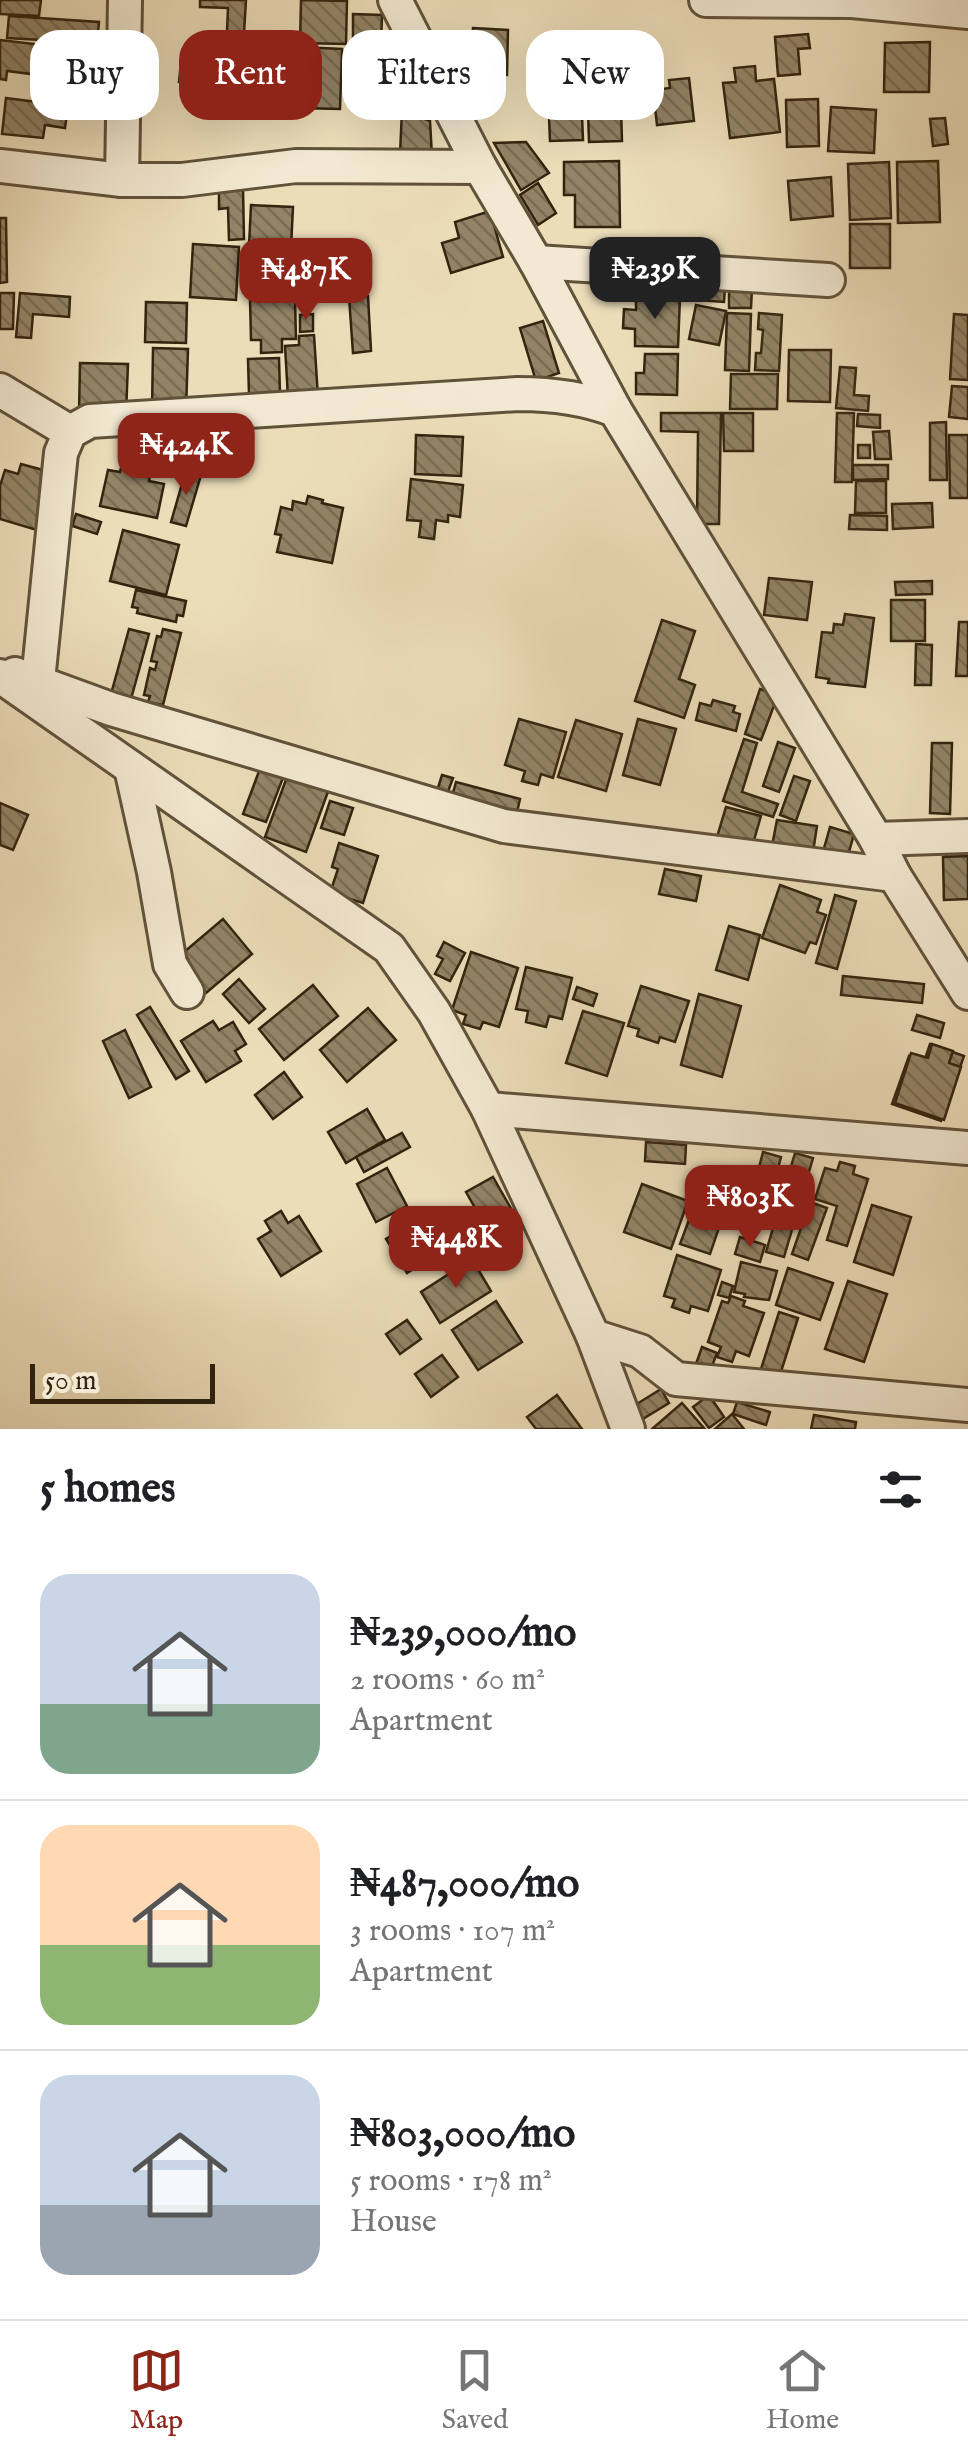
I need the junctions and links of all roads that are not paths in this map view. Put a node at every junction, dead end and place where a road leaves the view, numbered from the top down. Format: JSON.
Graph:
{"nodes":[{"id":1,"x":125,"y":0,"type":"edge"},
{"id":2,"x":396,"y":0,"type":"edge"},
{"id":3,"x":706,"y":0,"type":"edge"},
{"id":4,"x":968,"y":12,"type":"edge"},
{"id":5,"x":0,"y":166,"type":"edge"},
{"id":6,"x":480,"y":167,"type":"junction"},
{"id":7,"x":122,"y":180,"type":"junction"},
{"id":8,"x":536,"y":262,"type":"junction"},
{"id":9,"x":828,"y":280,"type":"dead end"},
{"id":10,"x":0,"y":390,"type":"edge"},
{"id":11,"x":615,"y":410,"type":"junction"},
{"id":12,"x":70,"y":432,"type":"junction"},
{"id":13,"x":0,"y":672,"type":"edge"},
{"id":14,"x":38,"y":681,"type":"junction"},
{"id":15,"x":131,"y":768,"type":"junction"},
{"id":16,"x":968,"y":836,"type":"edge"},
{"id":17,"x":876,"y":838,"type":"junction"},
{"id":18,"x":894,"y":875,"type":"junction"},
{"id":19,"x":187,"y":992,"type":"dead end"},
{"id":20,"x":968,"y":993,"type":"edge"},
{"id":21,"x":488,"y":1109,"type":"junction"},
{"id":22,"x":968,"y":1148,"type":"edge"},
{"id":23,"x":593,"y":1336,"type":"junction"},
{"id":24,"x":968,"y":1405,"type":"edge"},
{"id":25,"x":628,"y":1429,"type":"edge"}],
"edges":[{"from":1,"to":7,"type":"street"},
{"from":2,"to":6,"type":"street"},
{"from":3,"to":4,"type":"street"},
{"from":5,"to":7,"type":"street"},
{"from":6,"to":7,"type":"street"},
{"from":6,"to":8,"type":"street"},
{"from":8,"to":9,"type":"street"},
{"from":8,"to":11,"type":"street"},
{"from":10,"to":12,"type":"street"},
{"from":11,"to":12,"type":"street"},
{"from":11,"to":17,"type":"street"},
{"from":12,"to":14,"type":"street"},
{"from":13,"to":14,"type":"street"},
{"from":13,"to":15,"type":"street"},
{"from":14,"to":18,"type":"street"},
{"from":15,"to":19,"type":"street"},
{"from":15,"to":21,"type":"street"},
{"from":16,"to":17,"type":"street"},
{"from":17,"to":18,"type":"street"},
{"from":18,"to":20,"type":"street"},
{"from":21,"to":22,"type":"street"},
{"from":21,"to":23,"type":"street"},
{"from":23,"to":24,"type":"street"},
{"from":23,"to":25,"type":"street"}]}
